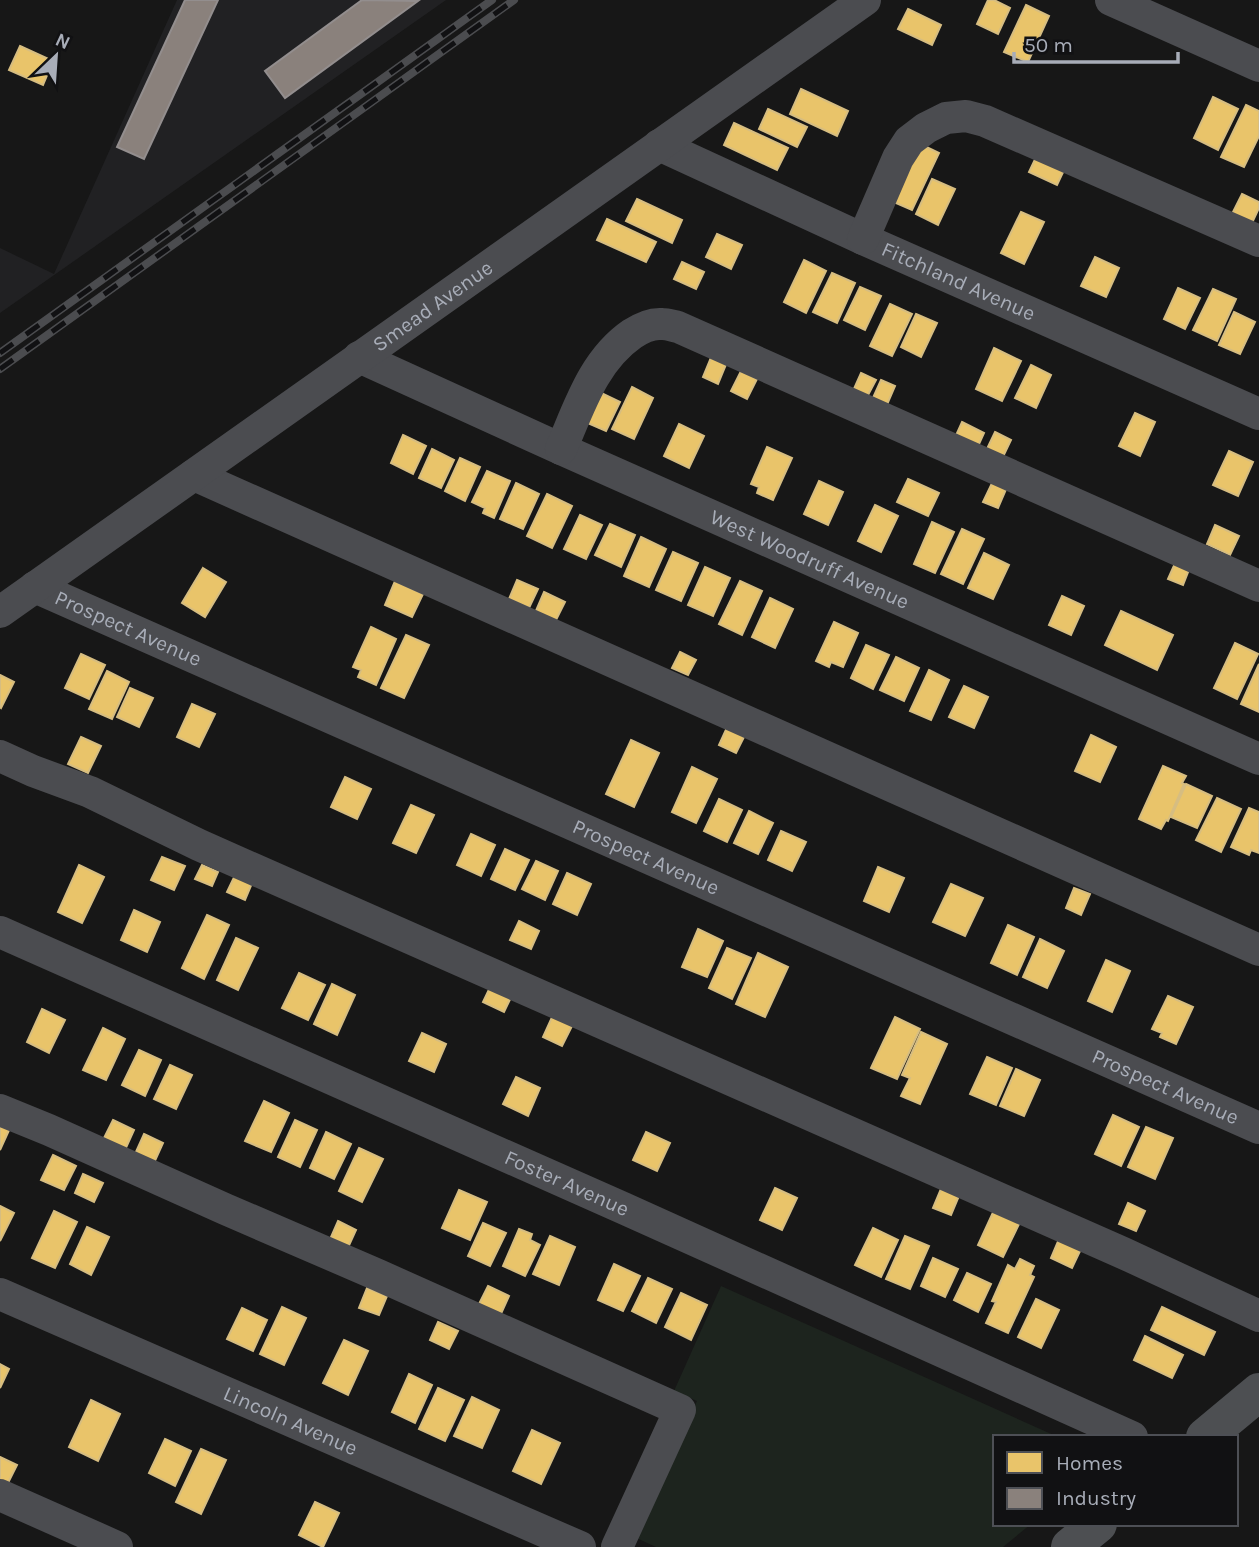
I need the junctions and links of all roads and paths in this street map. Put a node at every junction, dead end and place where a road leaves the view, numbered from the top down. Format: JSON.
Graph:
{"nodes":[{"id":1,"x":865,"y":0,"type":"edge"},
{"id":2,"x":1111,"y":0,"type":"edge"},
{"id":3,"x":1167,"y":11,"type":"edge"},
{"id":4,"x":1259,"y":66,"type":"edge"},
{"id":5,"x":659,"y":145,"type":"junction"},
{"id":6,"x":863,"y":239,"type":"junction"},
{"id":7,"x":1259,"y":242,"type":"edge"},
{"id":8,"x":359,"y":357,"type":"junction"},
{"id":9,"x":1259,"y":414,"type":"edge"},
{"id":10,"x":561,"y":449,"type":"junction"},
{"id":11,"x":194,"y":475,"type":"junction"},
{"id":12,"x":1259,"y":586,"type":"edge"},
{"id":13,"x":35,"y":587,"type":"junction"},
{"id":14,"x":0,"y":612,"type":"edge"},
{"id":15,"x":0,"y":756,"type":"edge"},
{"id":16,"x":1259,"y":759,"type":"edge"},
{"id":17,"x":0,"y":932,"type":"edge"},
{"id":18,"x":1259,"y":950,"type":"edge"},
{"id":19,"x":0,"y":1110,"type":"edge"},
{"id":20,"x":1259,"y":1128,"type":"edge"},
{"id":21,"x":0,"y":1294,"type":"edge"},
{"id":22,"x":1259,"y":1316,"type":"edge"},
{"id":23,"x":1259,"y":1392,"type":"edge"},
{"id":24,"x":1128,"y":1435,"type":"edge"},
{"id":25,"x":1207,"y":1435,"type":"edge"},
{"id":26,"x":0,"y":1495,"type":"edge"},
{"id":27,"x":1096,"y":1526,"type":"edge"},
{"id":28,"x":117,"y":1547,"type":"edge"},
{"id":29,"x":580,"y":1547,"type":"edge"},
{"id":30,"x":617,"y":1547,"type":"edge"},
{"id":31,"x":1070,"y":1547,"type":"edge"}],
"edges":[{"from":1,"to":5,"type":"street","name":"Smead Avenue"},
{"from":2,"to":3,"type":"street"},
{"from":3,"to":4,"type":"street"},
{"from":5,"to":6,"type":"street","name":"Fitchland Avenue"},
{"from":5,"to":8,"type":"street","name":"Smead Avenue"},
{"from":6,"to":7,"type":"street"},
{"from":6,"to":9,"type":"street","name":"Fitchland Avenue"},
{"from":8,"to":10,"type":"street","name":"West Woodruff Avenue"},
{"from":8,"to":11,"type":"street","name":"Smead Avenue"},
{"from":10,"to":12,"type":"street"},
{"from":10,"to":16,"type":"street","name":"West Woodruff Avenue"},
{"from":11,"to":13,"type":"street","name":"Smead Avenue"},
{"from":11,"to":18,"type":"street"},
{"from":13,"to":14,"type":"street","name":"Smead Avenue"},
{"from":13,"to":20,"type":"street","name":"Prospect Avenue"},
{"from":15,"to":22,"type":"street"},
{"from":17,"to":24,"type":"street","name":"Foster Avenue"},
{"from":19,"to":30,"type":"street"},
{"from":21,"to":29,"type":"street","name":"Lincoln Avenue"},
{"from":23,"to":25,"type":"main road"},
{"from":26,"to":28,"type":"street"},
{"from":27,"to":31,"type":"main road"}]}
